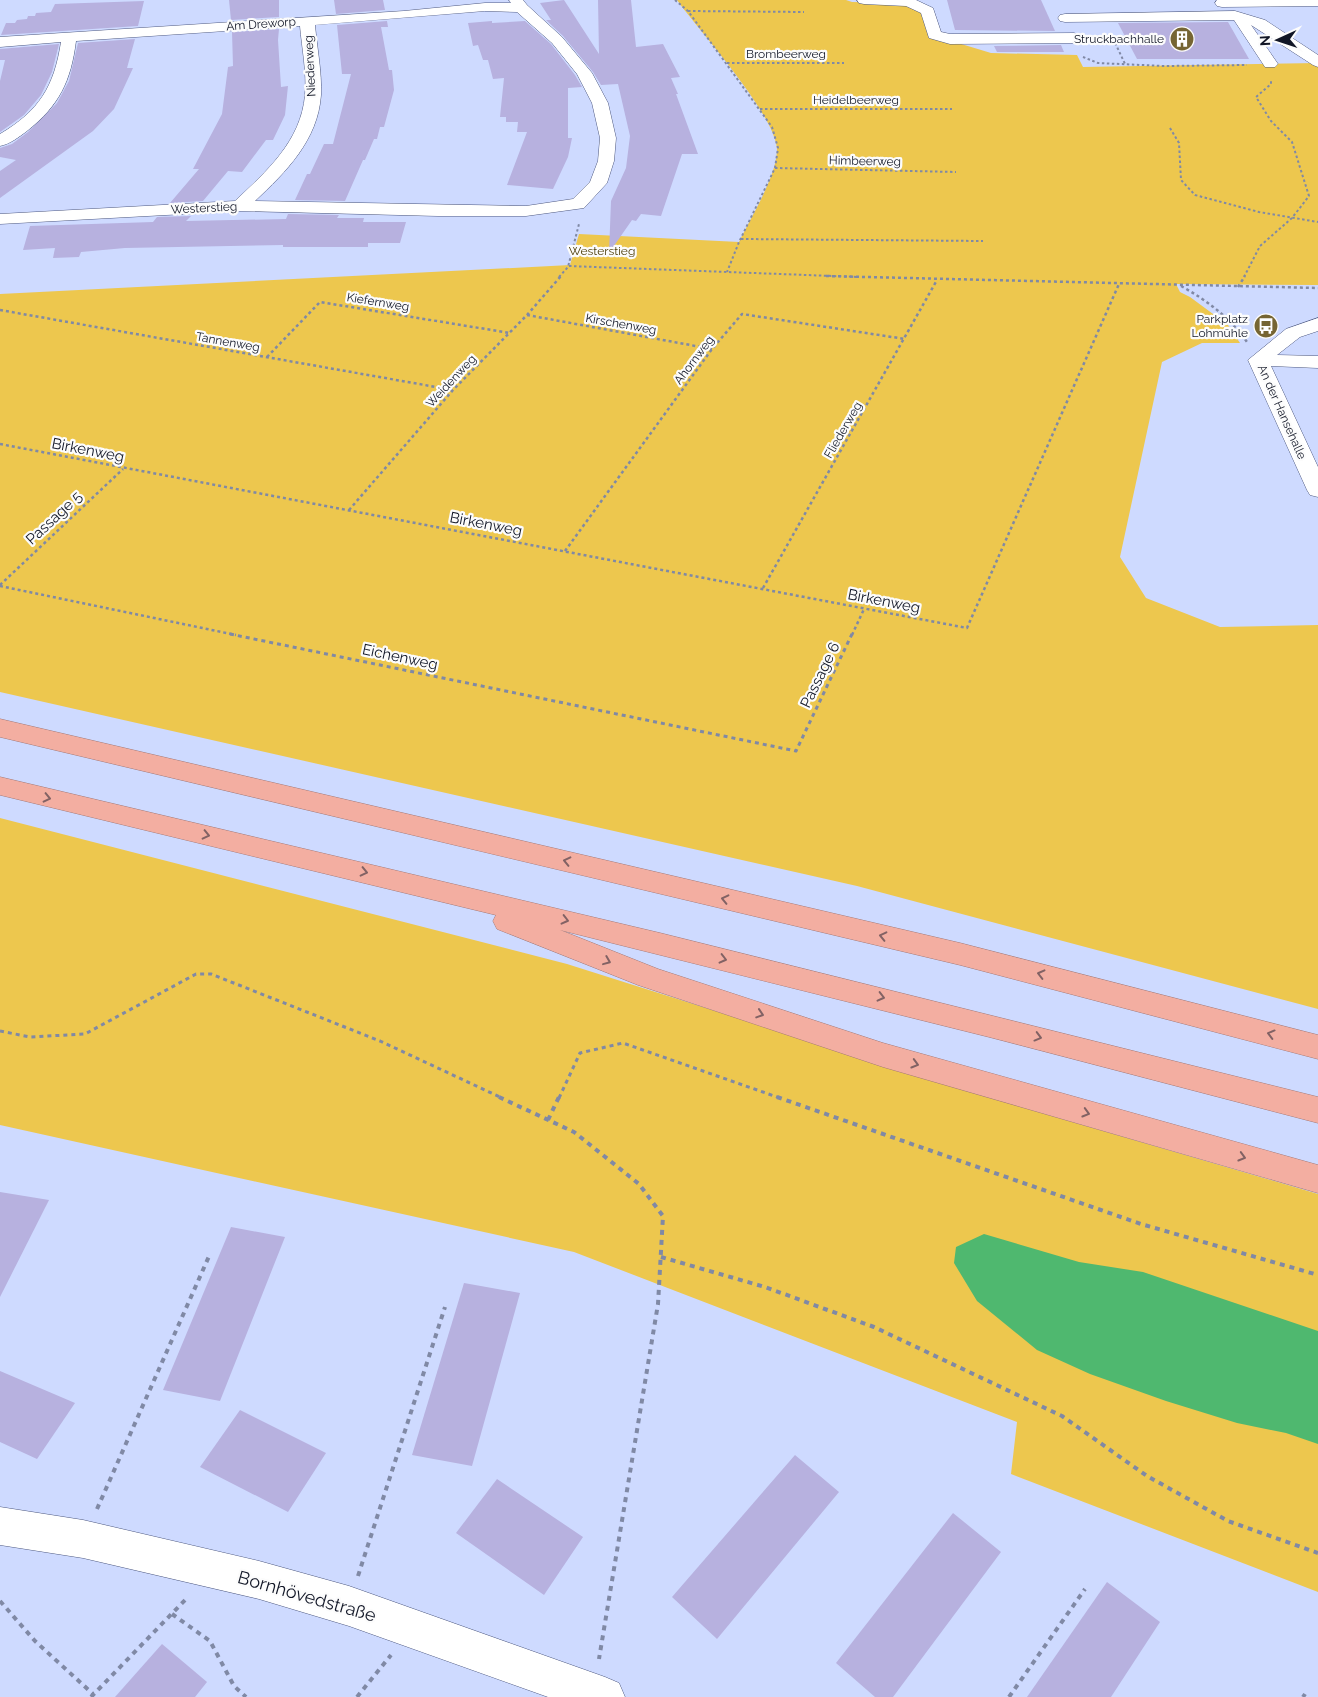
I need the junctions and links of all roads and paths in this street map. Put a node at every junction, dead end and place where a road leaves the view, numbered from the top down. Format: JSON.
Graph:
{"nodes":[{"id":1,"x":676,"y":0,"type":"edge"},
{"id":2,"x":864,"y":0,"type":"edge"},
{"id":3,"x":1058,"y":0,"type":"edge"},
{"id":4,"x":1150,"y":0,"type":"edge"},
{"id":5,"x":1209,"y":1,"type":"edge"},
{"id":6,"x":1318,"y":2,"type":"edge"},
{"id":7,"x":518,"y":4,"type":"edge"},
{"id":8,"x":463,"y":5,"type":"edge"},
{"id":9,"x":688,"y":11,"type":"junction"},
{"id":10,"x":804,"y":12,"type":"dead end"},
{"id":11,"x":1065,"y":18,"type":"junction"},
{"id":12,"x":1103,"y":18,"type":"junction"},
{"id":13,"x":1170,"y":18,"type":"junction"},
{"id":14,"x":307,"y":21,"type":"junction"},
{"id":15,"x":69,"y":37,"type":"junction"},
{"id":16,"x":1074,"y":38,"type":"junction"},
{"id":17,"x":0,"y":42,"type":"edge"},
{"id":18,"x":1082,"y":57,"type":"joint"},
{"id":19,"x":1318,"y":62,"type":"edge"},
{"id":20,"x":727,"y":63,"type":"junction"},
{"id":21,"x":844,"y":63,"type":"dead end"},
{"id":22,"x":1125,"y":64,"type":"junction"},
{"id":23,"x":1270,"y":64,"type":"joint"},
{"id":24,"x":1263,"y":90,"type":"dead end"},
{"id":25,"x":952,"y":109,"type":"dead end"},
{"id":26,"x":760,"y":110,"type":"junction"},
{"id":27,"x":1170,"y":128,"type":"dead end"},
{"id":28,"x":0,"y":141,"type":"edge"},
{"id":29,"x":775,"y":168,"type":"junction"},
{"id":30,"x":956,"y":172,"type":"dead end"},
{"id":31,"x":582,"y":201,"type":"junction"},
{"id":32,"x":240,"y":206,"type":"junction"},
{"id":33,"x":1292,"y":218,"type":"junction"},
{"id":34,"x":0,"y":219,"type":"edge"},
{"id":35,"x":1318,"y":222,"type":"edge"},
{"id":36,"x":741,"y":239,"type":"junction"},
{"id":37,"x":983,"y":241,"type":"dead end"},
{"id":38,"x":569,"y":266,"type":"junction"},
{"id":39,"x":728,"y":272,"type":"junction"},
{"id":40,"x":937,"y":280,"type":"junction"},
{"id":41,"x":1119,"y":284,"type":"junction"},
{"id":42,"x":1180,"y":286,"type":"junction"},
{"id":43,"x":1238,"y":287,"type":"junction"},
{"id":44,"x":1318,"y":288,"type":"edge"},
{"id":45,"x":0,"y":310,"type":"edge"},
{"id":46,"x":527,"y":315,"type":"junction"},
{"id":47,"x":1318,"y":324,"type":"edge"},
{"id":48,"x":510,"y":333,"type":"junction"},
{"id":49,"x":905,"y":339,"type":"junction"},
{"id":50,"x":712,"y":349,"type":"junction"},
{"id":51,"x":267,"y":358,"type":"junction"},
{"id":52,"x":1258,"y":360,"type":"junction"},
{"id":53,"x":1318,"y":362,"type":"edge"},
{"id":54,"x":453,"y":390,"type":"junction"},
{"id":55,"x":0,"y":444,"type":"edge"},
{"id":56,"x":124,"y":468,"type":"junction"},
{"id":57,"x":1318,"y":490,"type":"edge"},
{"id":58,"x":349,"y":510,"type":"junction"},
{"id":59,"x":566,"y":551,"type":"junction"},
{"id":60,"x":0,"y":586,"type":"edge"},
{"id":61,"x":763,"y":588,"type":"junction"},
{"id":62,"x":864,"y":609,"type":"junction"},
{"id":63,"x":0,"y":728,"type":"edge"},
{"id":64,"x":796,"y":751,"type":"joint"},
{"id":65,"x":0,"y":786,"type":"edge"},
{"id":66,"x":415,"y":884,"type":"junction"},
{"id":67,"x":0,"y":1031,"type":"edge"},
{"id":68,"x":1318,"y":1046,"type":"edge"},
{"id":69,"x":1318,"y":1110,"type":"edge"},
{"id":70,"x":548,"y":1120,"type":"junction"},
{"id":71,"x":1318,"y":1179,"type":"edge"},
{"id":72,"x":210,"y":1254,"type":"dead end"},
{"id":73,"x":661,"y":1257,"type":"junction"},
{"id":74,"x":1318,"y":1275,"type":"edge"},
{"id":75,"x":445,"y":1307,"type":"dead end"},
{"id":76,"x":0,"y":1526,"type":"edge"},
{"id":77,"x":83,"y":1539,"type":"junction"},
{"id":78,"x":1318,"y":1553,"type":"edge"},
{"id":79,"x":214,"y":1570,"type":"junction"},
{"id":80,"x":1085,"y":1589,"type":"dead end"},
{"id":81,"x":0,"y":1601,"type":"edge"},
{"id":82,"x":349,"y":1606,"type":"junction"},
{"id":83,"x":172,"y":1614,"type":"junction"},
{"id":84,"x":413,"y":1628,"type":"junction"},
{"id":85,"x":578,"y":1691,"type":"edge"},
{"id":86,"x":92,"y":1696,"type":"edge"},
{"id":87,"x":246,"y":1697,"type":"edge"},
{"id":88,"x":356,"y":1697,"type":"edge"},
{"id":89,"x":1009,"y":1697,"type":"edge"}],
"edges":[{"from":1,"to":9,"type":"path"},
{"from":2,"to":16,"type":"street"},
{"from":3,"to":11,"type":"street"},
{"from":4,"to":13,"type":"street"},
{"from":5,"to":6,"type":"street"},
{"from":5,"to":19,"type":"street"},
{"from":7,"to":8,"type":"street","name":"Am Dreworp"},
{"from":7,"to":31,"type":"street"},
{"from":8,"to":14,"type":"street","name":"Am Dreworp"},
{"from":9,"to":10,"type":"path"},
{"from":9,"to":20,"type":"path"},
{"from":11,"to":12,"type":"street"},
{"from":11,"to":16,"type":"street"},
{"from":12,"to":13,"type":"street"},
{"from":12,"to":22,"type":"path"},
{"from":13,"to":23,"type":"street"},
{"from":14,"to":15,"type":"street","name":"Am Dreworp"},
{"from":14,"to":32,"type":"street","name":"Niederweg"},
{"from":15,"to":17,"type":"street","name":"Am Dreworp"},
{"from":15,"to":28,"type":"street"},
{"from":16,"to":18,"type":"street"},
{"from":18,"to":22,"type":"path"},
{"from":20,"to":21,"type":"path","name":"Brombeerweg"},
{"from":20,"to":26,"type":"path"},
{"from":22,"to":23,"type":"path"},
{"from":24,"to":33,"type":"path"},
{"from":25,"to":26,"type":"path","name":"Heidelbeerweg"},
{"from":26,"to":29,"type":"path"},
{"from":27,"to":33,"type":"path"},
{"from":29,"to":30,"type":"path","name":"Himbeerweg"},
{"from":29,"to":36,"type":"path"},
{"from":31,"to":32,"type":"street","name":"Westerstieg"},
{"from":31,"to":38,"type":"path"},
{"from":32,"to":34,"type":"street","name":"Westerstieg"},
{"from":33,"to":35,"type":"path"},
{"from":33,"to":43,"type":"path"},
{"from":36,"to":37,"type":"path"},
{"from":36,"to":39,"type":"path"},
{"from":38,"to":39,"type":"path"},
{"from":38,"to":46,"type":"path","name":"Weidenweg"},
{"from":39,"to":40,"type":"path"},
{"from":40,"to":41,"type":"path"},
{"from":40,"to":49,"type":"path","name":"Fliederweg"},
{"from":41,"to":42,"type":"path"},
{"from":41,"to":62,"type":"path","name":"Birkenweg"},
{"from":42,"to":43,"type":"path"},
{"from":42,"to":52,"type":"path"},
{"from":43,"to":44,"type":"path"},
{"from":45,"to":51,"type":"path","name":"Tannenweg"},
{"from":46,"to":48,"type":"path","name":"Weidenweg"},
{"from":46,"to":50,"type":"path","name":"Kirschenweg"},
{"from":47,"to":52,"type":"street"},
{"from":48,"to":51,"type":"path","name":"Kiefernweg"},
{"from":48,"to":54,"type":"path","name":"Weidenweg"},
{"from":49,"to":50,"type":"path","name":"Ahornweg"},
{"from":49,"to":61,"type":"path","name":"Fliederweg"},
{"from":50,"to":59,"type":"path","name":"Ahornweg"},
{"from":51,"to":54,"type":"path","name":"Tannenweg"},
{"from":52,"to":53,"type":"street","name":"An der Hansehalle"},
{"from":52,"to":57,"type":"street","name":"An der Hansehalle"},
{"from":54,"to":58,"type":"path","name":"Weidenweg"},
{"from":55,"to":56,"type":"path","name":"Birkenweg"},
{"from":56,"to":58,"type":"path","name":"Birkenweg"},
{"from":56,"to":60,"type":"path","name":"Passage 5"},
{"from":58,"to":59,"type":"path","name":"Birkenweg"},
{"from":59,"to":61,"type":"path","name":"Birkenweg"},
{"from":60,"to":64,"type":"path","name":"Eichenweg"},
{"from":61,"to":62,"type":"path","name":"Birkenweg"},
{"from":62,"to":64,"type":"path","name":"Passage 6"},
{"from":68,"to":63,"type":"highway","one_way":true},
{"from":65,"to":66,"type":"highway","one_way":true},
{"from":66,"to":69,"type":"highway","one_way":true},
{"from":66,"to":71,"type":"highway","one_way":true},
{"from":67,"to":70,"type":"path"},
{"from":70,"to":73,"type":"path"},
{"from":70,"to":74,"type":"path"},
{"from":72,"to":77,"type":"path"},
{"from":73,"to":78,"type":"path"},
{"from":73,"to":85,"type":"path"},
{"from":75,"to":82,"type":"path"},
{"from":76,"to":77,"type":"street","name":"Bornhövedstraße"},
{"from":77,"to":79,"type":"street","name":"Bornhövedstraße"},
{"from":79,"to":82,"type":"street","name":"Bornhövedstraße"},
{"from":79,"to":83,"type":"path"},
{"from":80,"to":89,"type":"path"},
{"from":81,"to":86,"type":"path"},
{"from":82,"to":84,"type":"street","name":"Bornhövedstraße"},
{"from":83,"to":86,"type":"path"},
{"from":83,"to":87,"type":"path"},
{"from":84,"to":85,"type":"street","name":"Bornhövedstraße"},
{"from":84,"to":88,"type":"path"}]}
